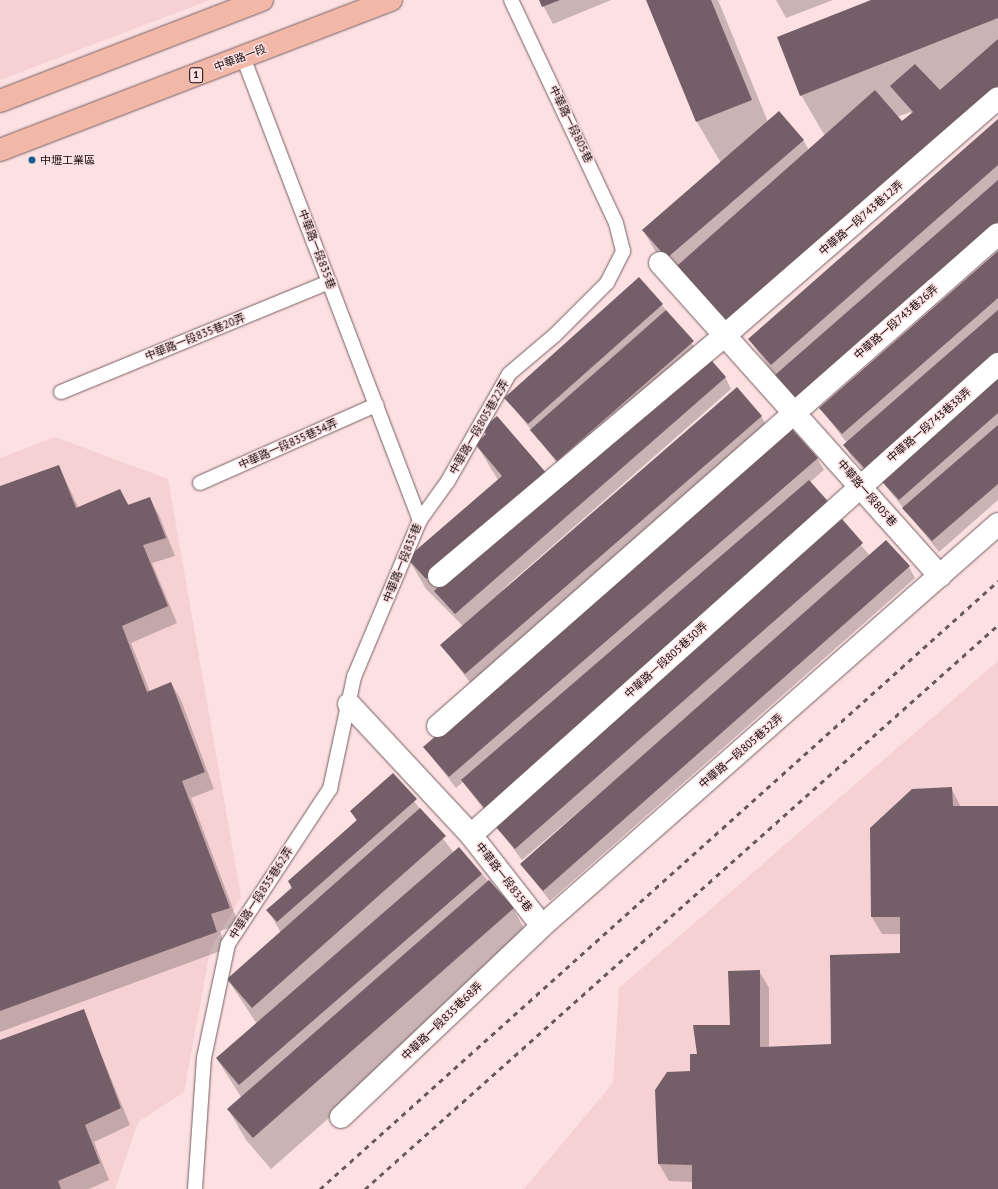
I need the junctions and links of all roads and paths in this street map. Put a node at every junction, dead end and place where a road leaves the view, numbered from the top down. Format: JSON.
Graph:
{"nodes":[{"id":1,"x":262,"y":0,"type":"edge"},
{"id":2,"x":391,"y":0,"type":"edge"},
{"id":3,"x":511,"y":0,"type":"edge"},
{"id":4,"x":243,"y":57,"type":"junction"},
{"id":5,"x":998,"y":98,"type":"edge"},
{"id":6,"x":0,"y":101,"type":"edge"},
{"id":7,"x":0,"y":150,"type":"edge"},
{"id":8,"x":998,"y":234,"type":"edge"},
{"id":9,"x":623,"y":251,"type":"joint"},
{"id":10,"x":660,"y":263,"type":"dead end"},
{"id":11,"x":329,"y":282,"type":"junction"},
{"id":12,"x":723,"y":337,"type":"junction"},
{"id":13,"x":998,"y":364,"type":"edge"},
{"id":14,"x":61,"y":392,"type":"dead end"},
{"id":15,"x":376,"y":405,"type":"junction"},
{"id":16,"x":794,"y":410,"type":"junction"},
{"id":17,"x":200,"y":483,"type":"dead end"},
{"id":18,"x":860,"y":486,"type":"junction"},
{"id":19,"x":420,"y":520,"type":"junction"},
{"id":20,"x":998,"y":524,"type":"edge"},
{"id":21,"x":439,"y":576,"type":"dead end"},
{"id":22,"x":940,"y":576,"type":"junction"},
{"id":23,"x":349,"y":704,"type":"junction"},
{"id":24,"x":438,"y":726,"type":"dead end"},
{"id":25,"x":471,"y":835,"type":"junction"},
{"id":26,"x":542,"y":926,"type":"junction"},
{"id":27,"x":341,"y":1117,"type":"dead end"},
{"id":28,"x":195,"y":1189,"type":"edge"}],
"edges":[{"from":1,"to":6,"type":"main road"},
{"from":2,"to":4,"type":"main road","name":"中華路一段","number":"1"},
{"from":3,"to":9,"type":"lane","name":"中華路一段805巷"},
{"from":4,"to":7,"type":"main road","name":"中華路一段","number":"1"},
{"from":4,"to":11,"type":"lane","name":"中華路一段835巷"},
{"from":5,"to":12,"type":"street","name":"中華路一段743巷12弄"},
{"from":8,"to":16,"type":"street","name":"中華路一段743巷26弄"},
{"from":9,"to":19,"type":"lane","name":"中華路一段805巷22弄"},
{"from":10,"to":12,"type":"street","name":"中華路一段805巷"},
{"from":11,"to":14,"type":"lane","name":"中華路一段835巷20弄"},
{"from":11,"to":15,"type":"lane","name":"中華路一段835巷"},
{"from":12,"to":16,"type":"street","name":"中華路一段805巷"},
{"from":12,"to":21,"type":"street","name":"中華路一段743巷12弄"},
{"from":13,"to":18,"type":"street","name":"中華路一段743巷38弄"},
{"from":15,"to":17,"type":"lane","name":"中華路一段835巷34弄"},
{"from":15,"to":19,"type":"lane","name":"中華路一段835巷"},
{"from":16,"to":18,"type":"street","name":"中華路一段805巷"},
{"from":16,"to":24,"type":"street","name":"中華路一段743巷26弄"},
{"from":18,"to":22,"type":"street","name":"中華路一段805巷"},
{"from":18,"to":25,"type":"street","name":"中華路一段805巷30弄"},
{"from":19,"to":23,"type":"lane","name":"中華路一段835巷"},
{"from":20,"to":22,"type":"street","name":"中華路一段805巷32弄"},
{"from":22,"to":26,"type":"street","name":"中華路一段805巷32弄"},
{"from":23,"to":25,"type":"street","name":"中華路一段835巷"},
{"from":23,"to":28,"type":"lane","name":"中華路一段835巷62弄"},
{"from":25,"to":26,"type":"street","name":"中華路一段835巷"},
{"from":26,"to":27,"type":"street","name":"中華路一段835巷68弄"}]}
